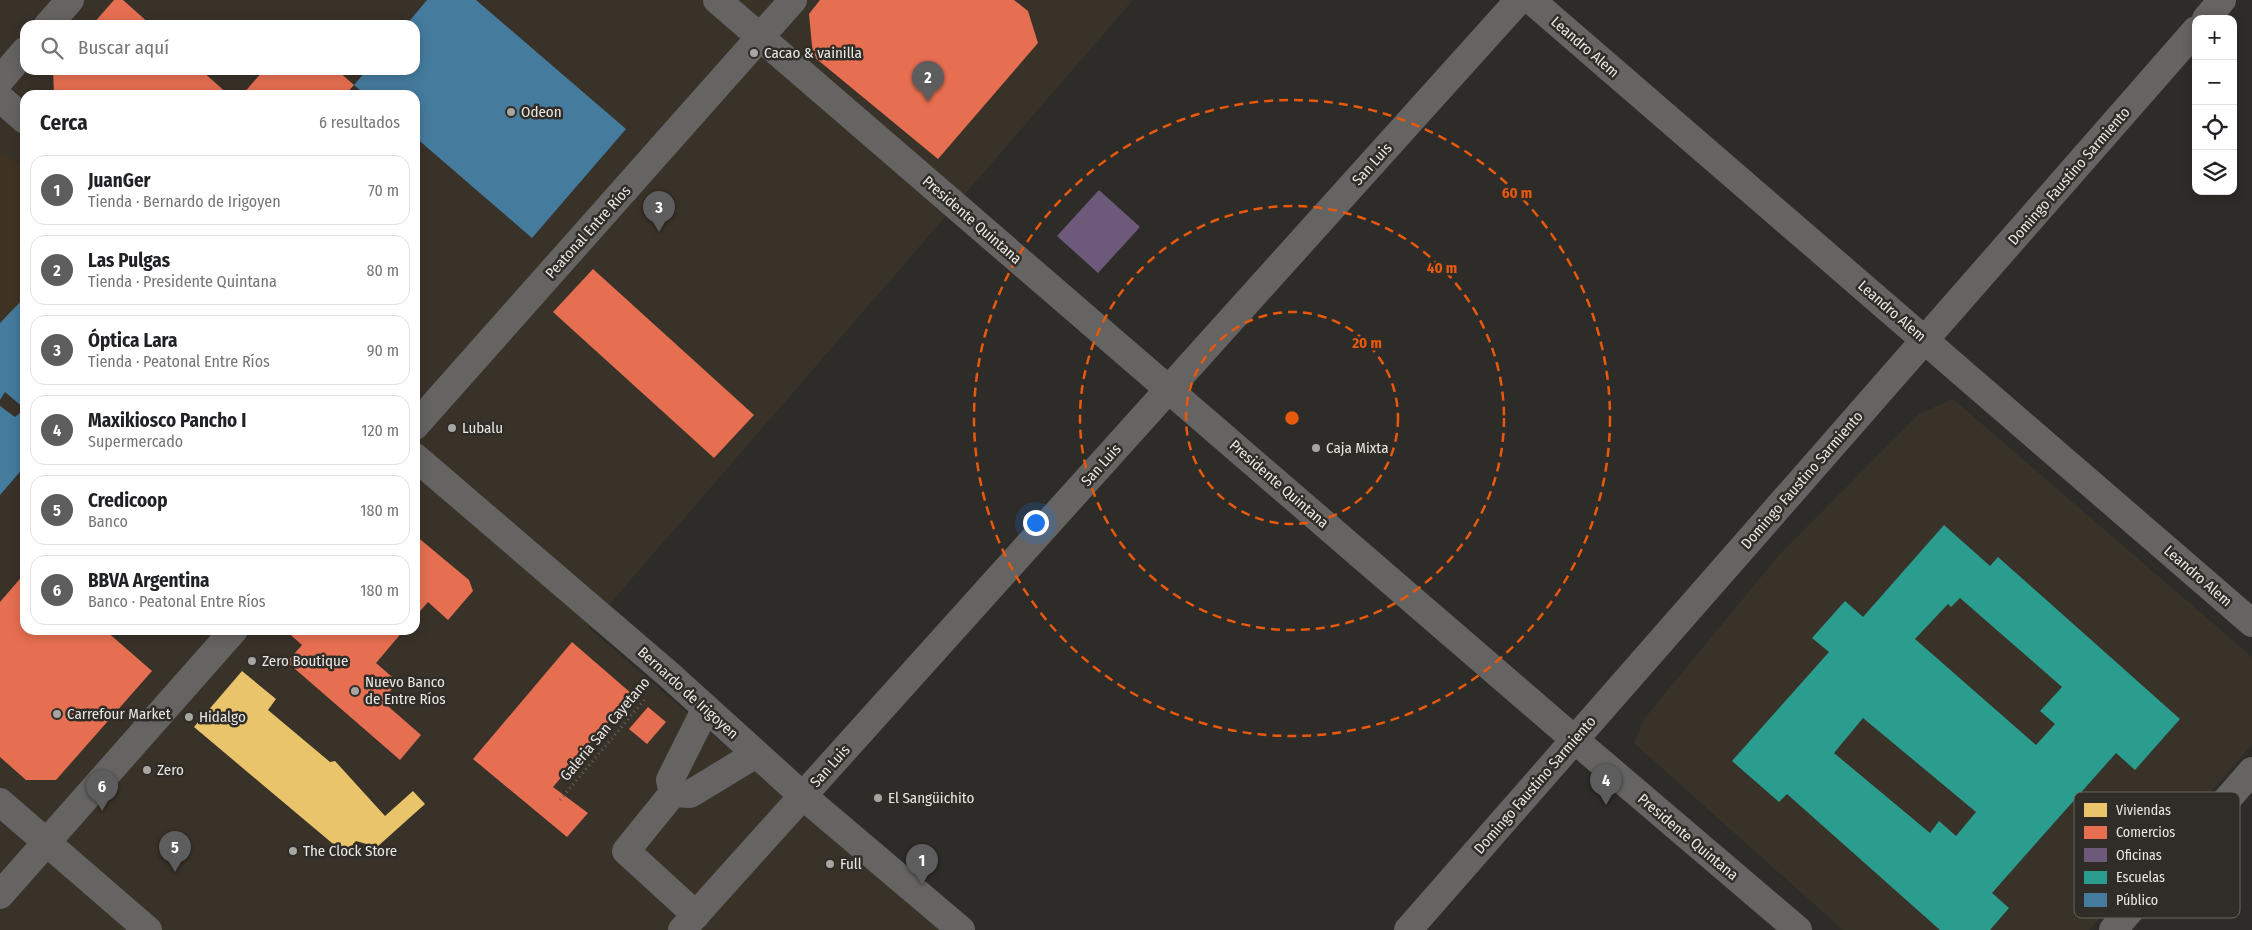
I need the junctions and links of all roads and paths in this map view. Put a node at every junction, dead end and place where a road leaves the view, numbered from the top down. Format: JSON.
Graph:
{"nodes":[{"id":1,"x":70,"y":0,"type":"edge"},
{"id":2,"x":718,"y":0,"type":"edge"},
{"id":3,"x":793,"y":0,"type":"edge"},
{"id":4,"x":1519,"y":0,"type":"edge"},
{"id":5,"x":1531,"y":0,"type":"edge"},
{"id":6,"x":2222,"y":0,"type":"edge"},
{"id":7,"x":2209,"y":15,"type":"edge"},
{"id":8,"x":52,"y":20,"type":"edge"},
{"id":9,"x":2192,"y":35,"type":"edge"},
{"id":10,"x":761,"y":37,"type":"junction"},
{"id":11,"x":20,"y":57,"type":"edge"},
{"id":12,"x":0,"y":80,"type":"edge"},
{"id":13,"x":0,"y":98,"type":"edge"},
{"id":14,"x":20,"y":116,"type":"edge"},
{"id":15,"x":1925,"y":339,"type":"junction"},
{"id":16,"x":1169,"y":390,"type":"junction"},
{"id":17,"x":420,"y":420,"type":"edge"},
{"id":18,"x":420,"y":461,"type":"edge"},
{"id":19,"x":2252,"y":623,"type":"edge"},
{"id":20,"x":230,"y":635,"type":"edge"},
{"id":21,"x":667,"y":673,"type":"junction"},
{"id":22,"x":706,"y":708,"type":"junction"},
{"id":23,"x":1574,"y":740,"type":"junction"},
{"id":24,"x":756,"y":754,"type":"junction"},
{"id":25,"x":2252,"y":771,"type":"edge"},
{"id":26,"x":2234,"y":792,"type":"edge"},
{"id":27,"x":673,"y":793,"type":"junction"},
{"id":28,"x":803,"y":796,"type":"junction"},
{"id":29,"x":560,"y":800,"type":"dead end"},
{"id":30,"x":0,"y":802,"type":"edge"},
{"id":31,"x":46,"y":843,"type":"junction"},
{"id":32,"x":0,"y":895,"type":"edge"},
{"id":33,"x":2123,"y":918,"type":"edge"},
{"id":34,"x":689,"y":922,"type":"edge"},
{"id":35,"x":148,"y":930,"type":"edge"},
{"id":36,"x":961,"y":930,"type":"edge"},
{"id":37,"x":1408,"y":930,"type":"edge"},
{"id":38,"x":1798,"y":930,"type":"edge"},
{"id":39,"x":2112,"y":930,"type":"edge"}],
"edges":[{"from":1,"to":8,"type":"street"},
{"from":2,"to":10,"type":"street","name":"Presidente Quintana"},
{"from":3,"to":10,"type":"street","name":"Peatonal Entre Ríos"},
{"from":4,"to":16,"type":"street","name":"San Luis"},
{"from":5,"to":15,"type":"street","name":"Leandro Alem"},
{"from":6,"to":7,"type":"street"},
{"from":9,"to":15,"type":"street","name":"Domingo Faustino Sarmiento"},
{"from":10,"to":16,"type":"street","name":"Presidente Quintana"},
{"from":10,"to":17,"type":"street","name":"Peatonal Entre Ríos"},
{"from":11,"to":12,"type":"street"},
{"from":13,"to":14,"type":"street"},
{"from":15,"to":19,"type":"street","name":"Leandro Alem"},
{"from":15,"to":23,"type":"street","name":"Domingo Faustino Sarmiento"},
{"from":16,"to":23,"type":"street","name":"Presidente Quintana"},
{"from":16,"to":28,"type":"street","name":"San Luis"},
{"from":18,"to":21,"type":"street","name":"Bernardo de Irigoyen"},
{"from":20,"to":31,"type":"street"},
{"from":21,"to":22,"type":"street","name":"Bernardo de Irigoyen"},
{"from":21,"to":29,"type":"path","name":"Galeria San Cayetano"},
{"from":22,"to":24,"type":"street","name":"Bernardo de Irigoyen"},
{"from":22,"to":27,"type":"street"},
{"from":23,"to":37,"type":"street","name":"Domingo Faustino Sarmiento"},
{"from":23,"to":38,"type":"street","name":"Presidente Quintana"},
{"from":24,"to":27,"type":"street"},
{"from":24,"to":28,"type":"street","name":"Bernardo de Irigoyen"},
{"from":25,"to":26,"type":"street"},
{"from":27,"to":34,"type":"street"},
{"from":28,"to":34,"type":"street","name":"San Luis"},
{"from":28,"to":36,"type":"street","name":"Bernardo de Irigoyen"},
{"from":30,"to":31,"type":"street"},
{"from":31,"to":32,"type":"street"},
{"from":31,"to":35,"type":"street"},
{"from":33,"to":39,"type":"street"}]}
